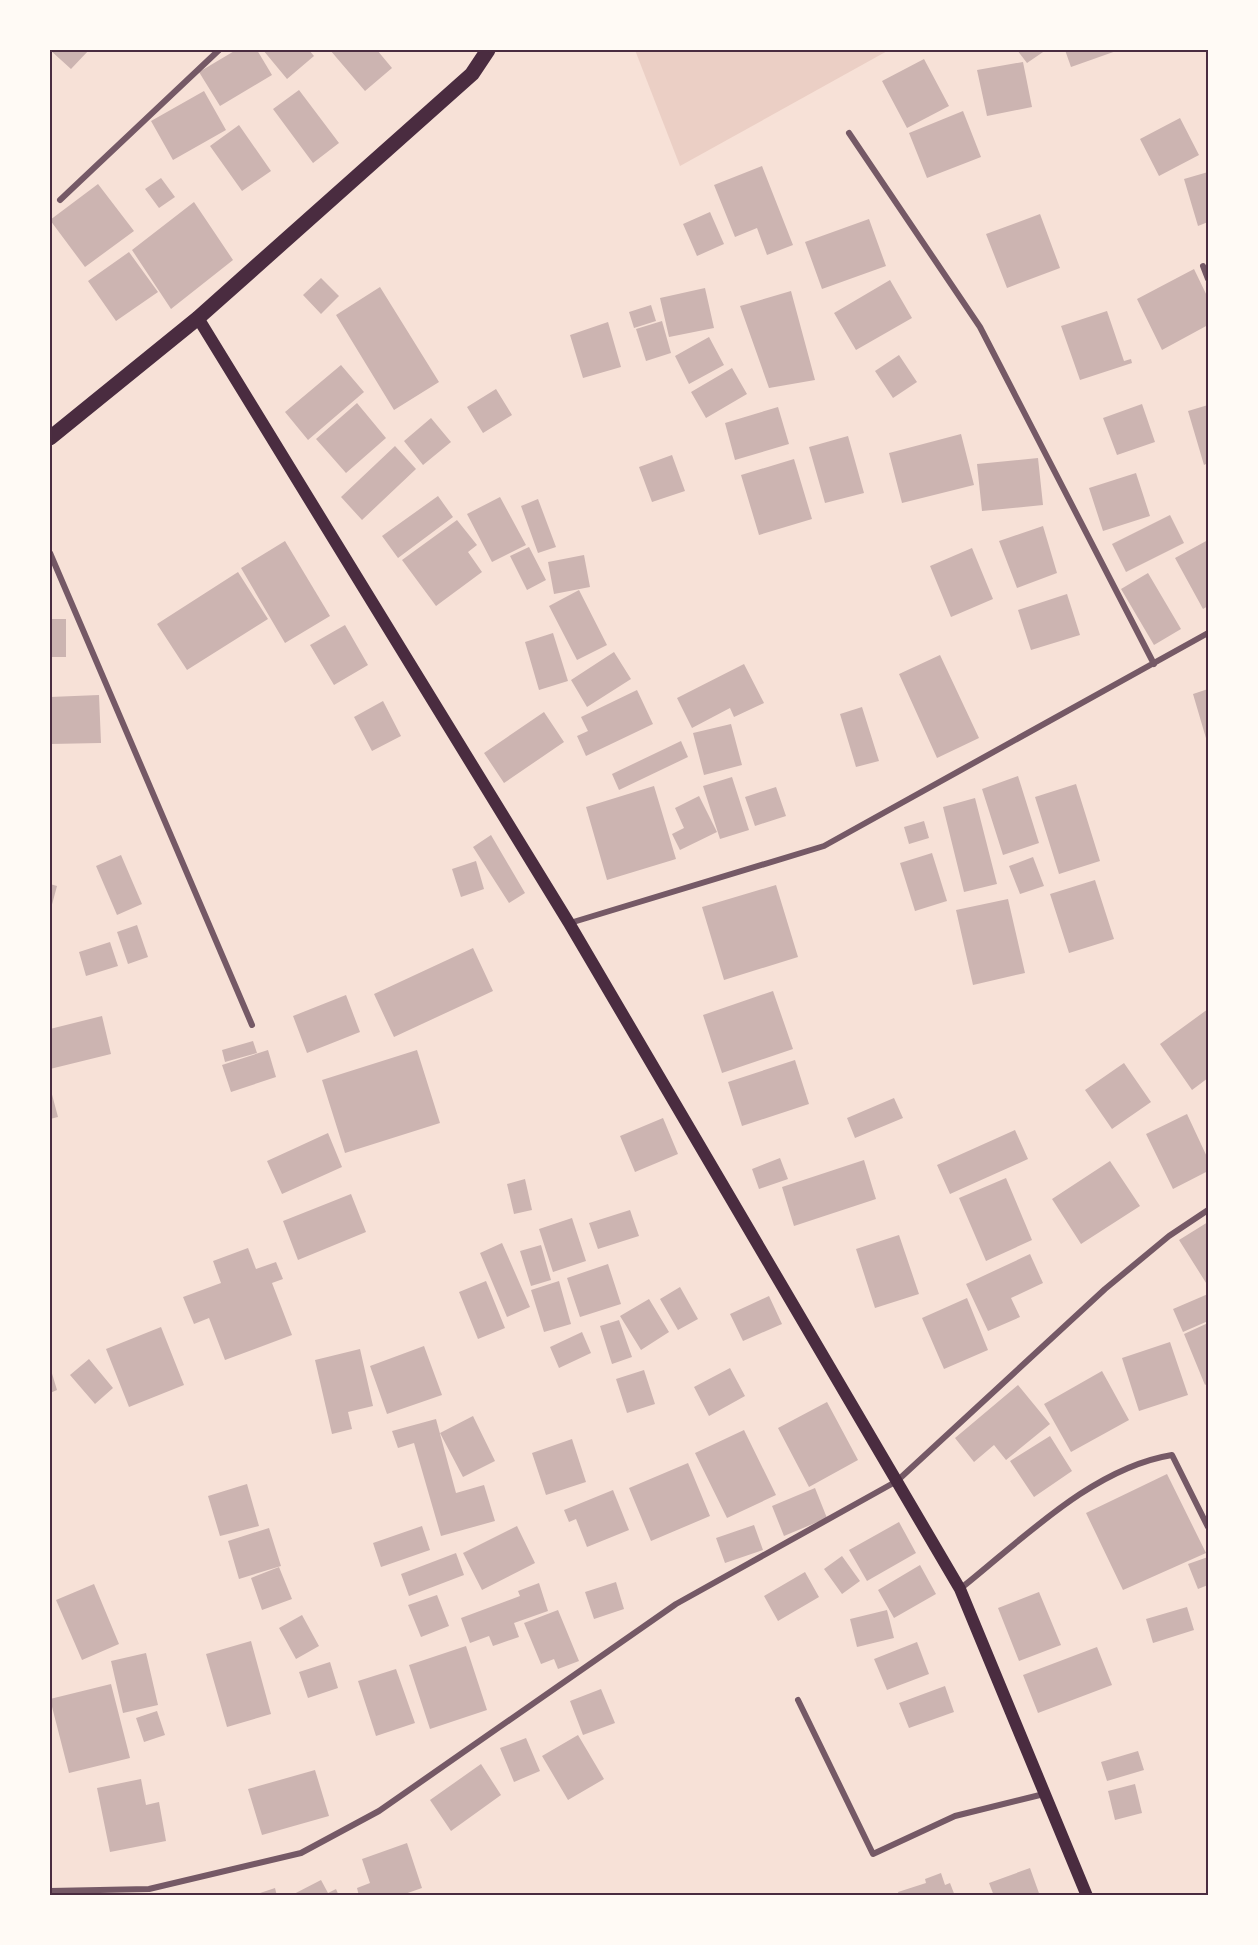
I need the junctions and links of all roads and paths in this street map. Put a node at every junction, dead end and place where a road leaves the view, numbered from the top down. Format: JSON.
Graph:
{"nodes":[{"id":1,"x":219,"y":50,"type":"edge"},
{"id":2,"x":488,"y":50,"type":"edge"},
{"id":3,"x":849,"y":133,"type":"dead end"},
{"id":4,"x":60,"y":200,"type":"dead end"},
{"id":5,"x":1203,"y":266,"type":"dead end"},
{"id":6,"x":1209,"y":279,"type":"edge"},
{"id":7,"x":198,"y":318,"type":"junction"},
{"id":8,"x":50,"y":438,"type":"edge"},
{"id":9,"x":50,"y":553,"type":"edge"},
{"id":10,"x":1209,"y":633,"type":"edge"},
{"id":11,"x":1154,"y":664,"type":"junction"},
{"id":12,"x":569,"y":923,"type":"junction"},
{"id":13,"x":252,"y":1025,"type":"dead end"},
{"id":14,"x":1209,"y":1210,"type":"edge"},
{"id":15,"x":897,"y":1482,"type":"junction"},
{"id":16,"x":1209,"y":1527,"type":"edge"},
{"id":17,"x":960,"y":1589,"type":"junction"},
{"id":18,"x":798,"y":1700,"type":"dead end"},
{"id":19,"x":1044,"y":1794,"type":"junction"},
{"id":20,"x":50,"y":1891,"type":"edge"},
{"id":21,"x":1087,"y":1896,"type":"edge"}],
"edges":[{"from":1,"to":4,"type":"street"},
{"from":2,"to":7,"type":"main road"},
{"from":3,"to":11,"type":"street"},
{"from":5,"to":6,"type":"street"},
{"from":7,"to":8,"type":"main road"},
{"from":7,"to":12,"type":"main road"},
{"from":9,"to":13,"type":"street"},
{"from":10,"to":11,"type":"street"},
{"from":11,"to":12,"type":"street"},
{"from":12,"to":15,"type":"main road"},
{"from":14,"to":15,"type":"street"},
{"from":15,"to":17,"type":"main road"},
{"from":15,"to":20,"type":"street"},
{"from":16,"to":17,"type":"street"},
{"from":17,"to":19,"type":"main road"},
{"from":18,"to":19,"type":"street"},
{"from":19,"to":21,"type":"main road"}]}
